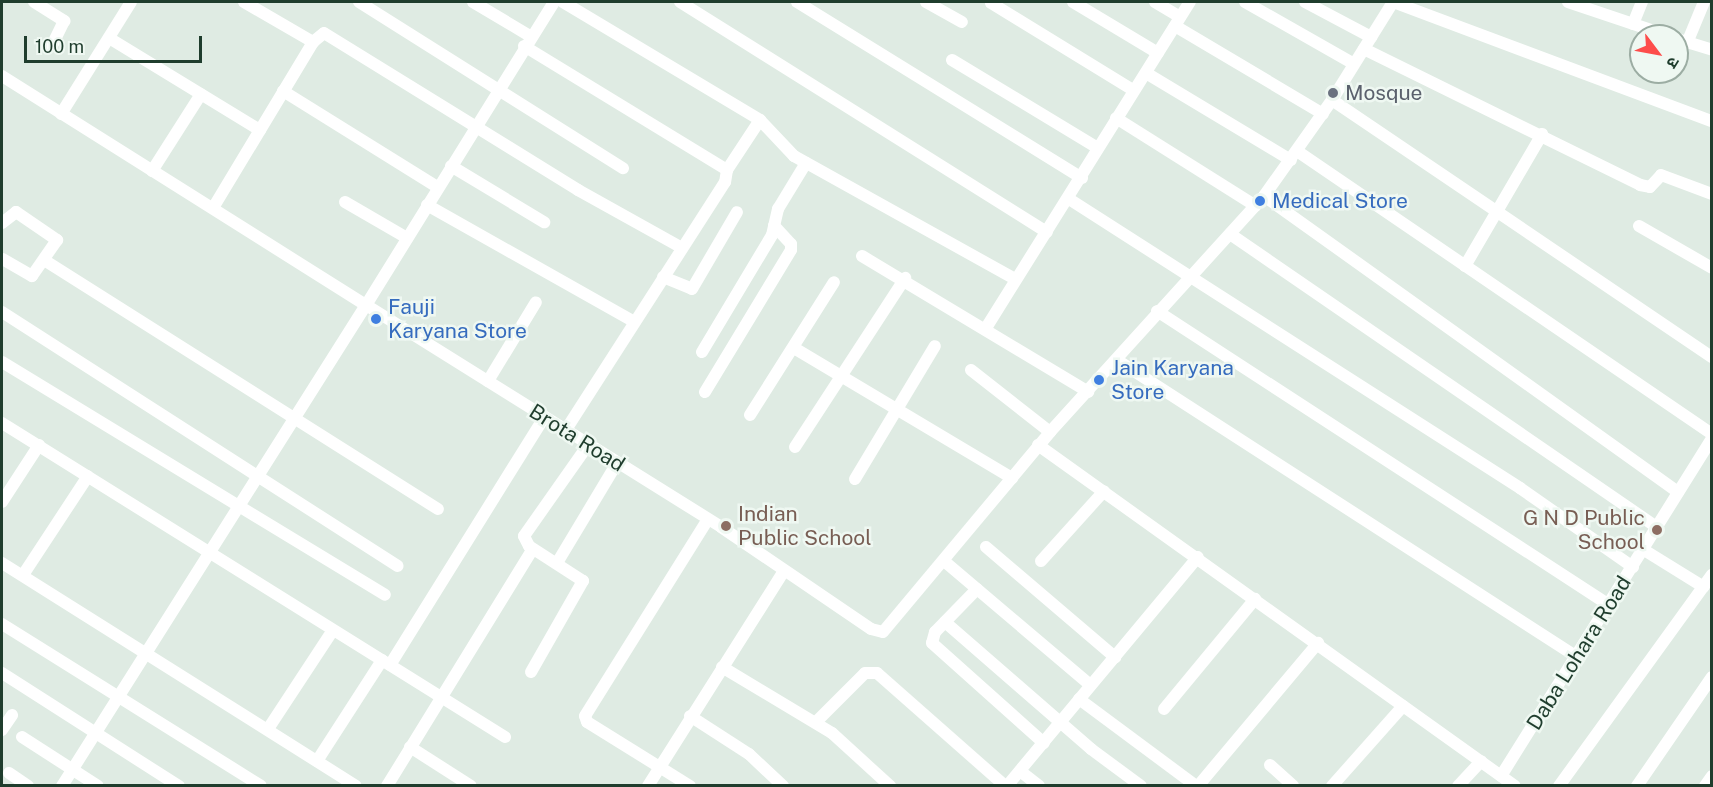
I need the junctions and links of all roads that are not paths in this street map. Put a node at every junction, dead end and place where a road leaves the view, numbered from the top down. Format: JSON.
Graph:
{"nodes":[{"id":1,"x":34,"y":2,"type":"edge"},
{"id":2,"x":131,"y":2,"type":"edge"},
{"id":3,"x":244,"y":2,"type":"edge"},
{"id":4,"x":359,"y":2,"type":"edge"},
{"id":5,"x":473,"y":2,"type":"edge"},
{"id":6,"x":554,"y":2,"type":"edge"},
{"id":7,"x":563,"y":2,"type":"edge"},
{"id":8,"x":680,"y":2,"type":"edge"},
{"id":9,"x":797,"y":2,"type":"edge"},
{"id":10,"x":926,"y":2,"type":"edge"},
{"id":11,"x":1073,"y":2,"type":"edge"},
{"id":12,"x":1155,"y":2,"type":"edge"},
{"id":13,"x":1190,"y":2,"type":"edge"},
{"id":14,"x":1245,"y":2,"type":"edge"},
{"id":15,"x":1305,"y":2,"type":"edge"},
{"id":16,"x":1393,"y":2,"type":"edge"},
{"id":17,"x":1568,"y":2,"type":"edge"},
{"id":18,"x":1642,"y":2,"type":"edge"},
{"id":19,"x":1704,"y":2,"type":"edge"},
{"id":20,"x":991,"y":3,"type":"dead end"},
{"id":21,"x":962,"y":22,"type":"dead end"},
{"id":22,"x":1177,"y":22,"type":"junction"},
{"id":23,"x":1633,"y":24,"type":"joint"},
{"id":24,"x":1689,"y":29,"type":"edge"},
{"id":25,"x":1371,"y":37,"type":"junction"},
{"id":26,"x":109,"y":38,"type":"junction"},
{"id":27,"x":527,"y":41,"type":"junction"},
{"id":28,"x":313,"y":42,"type":"junction"},
{"id":29,"x":1689,"y":43,"type":"edge"},
{"id":30,"x":52,"y":46,"type":"dead end"},
{"id":31,"x":1364,"y":49,"type":"junction"},
{"id":32,"x":1712,"y":50,"type":"edge"},
{"id":33,"x":1158,"y":53,"type":"junction"},
{"id":34,"x":952,"y":60,"type":"dead end"},
{"id":35,"x":1354,"y":64,"type":"junction"},
{"id":36,"x":1146,"y":74,"type":"junction"},
{"id":37,"x":2,"y":76,"type":"edge"},
{"id":38,"x":497,"y":88,"type":"junction"},
{"id":39,"x":1133,"y":90,"type":"junction"},
{"id":40,"x":283,"y":91,"type":"junction"},
{"id":41,"x":201,"y":94,"type":"junction"},
{"id":42,"x":1332,"y":100,"type":"junction"},
{"id":43,"x":61,"y":114,"type":"junction"},
{"id":44,"x":1323,"y":114,"type":"junction"},
{"id":45,"x":1116,"y":118,"type":"junction"},
{"id":46,"x":760,"y":120,"type":"junction"},
{"id":47,"x":1712,"y":121,"type":"edge"},
{"id":48,"x":474,"y":127,"type":"junction"},
{"id":49,"x":260,"y":129,"type":"junction"},
{"id":50,"x":1542,"y":134,"type":"junction"},
{"id":51,"x":1098,"y":148,"type":"junction"},
{"id":52,"x":1294,"y":156,"type":"junction"},
{"id":53,"x":806,"y":163,"type":"junction"},
{"id":54,"x":451,"y":166,"type":"junction"},
{"id":55,"x":623,"y":168,"type":"dead end"},
{"id":56,"x":728,"y":170,"type":"junction"},
{"id":57,"x":152,"y":171,"type":"junction"},
{"id":58,"x":1082,"y":178,"type":"junction"},
{"id":59,"x":437,"y":188,"type":"junction"},
{"id":60,"x":1712,"y":194,"type":"edge"},
{"id":61,"x":1069,"y":199,"type":"junction"},
{"id":62,"x":1260,"y":201,"type":"junction"},
{"id":63,"x":345,"y":202,"type":"dead end"},
{"id":64,"x":427,"y":205,"type":"junction"},
{"id":65,"x":213,"y":208,"type":"junction"},
{"id":66,"x":1499,"y":210,"type":"junction"},
{"id":67,"x":737,"y":212,"type":"dead end"},
{"id":68,"x":544,"y":222,"type":"dead end"},
{"id":69,"x":2,"y":223,"type":"edge"},
{"id":70,"x":774,"y":226,"type":"junction"},
{"id":71,"x":1639,"y":226,"type":"dead end"},
{"id":72,"x":1047,"y":232,"type":"junction"},
{"id":73,"x":1230,"y":234,"type":"junction"},
{"id":74,"x":406,"y":238,"type":"junction"},
{"id":75,"x":682,"y":248,"type":"junction"},
{"id":76,"x":862,"y":256,"type":"dead end"},
{"id":77,"x":2,"y":259,"type":"edge"},
{"id":78,"x":44,"y":260,"type":"junction"},
{"id":79,"x":1465,"y":266,"type":"junction"},
{"id":80,"x":1712,"y":267,"type":"edge"},
{"id":81,"x":1192,"y":274,"type":"junction"},
{"id":82,"x":663,"y":277,"type":"junction"},
{"id":83,"x":905,"y":278,"type":"junction"},
{"id":84,"x":1015,"y":279,"type":"junction"},
{"id":85,"x":834,"y":282,"type":"dead end"},
{"id":86,"x":536,"y":302,"type":"dead end"},
{"id":87,"x":366,"y":305,"type":"junction"},
{"id":88,"x":1157,"y":311,"type":"junction"},
{"id":89,"x":2,"y":312,"type":"edge"},
{"id":90,"x":633,"y":321,"type":"junction"},
{"id":91,"x":986,"y":328,"type":"junction"},
{"id":92,"x":935,"y":346,"type":"dead end"},
{"id":93,"x":794,"y":348,"type":"junction"},
{"id":94,"x":702,"y":352,"type":"dead end"},
{"id":95,"x":1712,"y":357,"type":"edge"},
{"id":96,"x":1117,"y":360,"type":"junction"},
{"id":97,"x":2,"y":362,"type":"edge"},
{"id":98,"x":971,"y":370,"type":"dead end"},
{"id":99,"x":841,"y":378,"type":"junction"},
{"id":100,"x":488,"y":381,"type":"junction"},
{"id":101,"x":1088,"y":392,"type":"junction"},
{"id":102,"x":705,"y":393,"type":"dead end"},
{"id":103,"x":897,"y":412,"type":"junction"},
{"id":104,"x":750,"y":415,"type":"dead end"},
{"id":105,"x":295,"y":418,"type":"junction"},
{"id":106,"x":543,"y":418,"type":"junction"},
{"id":107,"x":2,"y":423,"type":"edge"},
{"id":108,"x":565,"y":431,"type":"junction"},
{"id":109,"x":1050,"y":432,"type":"junction"},
{"id":110,"x":1710,"y":443,"type":"edge"},
{"id":111,"x":39,"y":445,"type":"junction"},
{"id":112,"x":588,"y":445,"type":"junction"},
{"id":113,"x":1038,"y":445,"type":"junction"},
{"id":114,"x":795,"y":447,"type":"dead end"},
{"id":115,"x":617,"y":463,"type":"junction"},
{"id":116,"x":260,"y":475,"type":"junction"},
{"id":117,"x":88,"y":476,"type":"junction"},
{"id":118,"x":1012,"y":478,"type":"junction"},
{"id":119,"x":855,"y":479,"type":"dead end"},
{"id":120,"x":1104,"y":491,"type":"junction"},
{"id":121,"x":1678,"y":492,"type":"junction"},
{"id":122,"x":2,"y":502,"type":"edge"},
{"id":123,"x":240,"y":506,"type":"junction"},
{"id":124,"x":438,"y":509,"type":"dead end"},
{"id":125,"x":708,"y":519,"type":"junction"},
{"id":126,"x":1658,"y":528,"type":"junction"},
{"id":127,"x":986,"y":546,"type":"dead end"},
{"id":128,"x":533,"y":549,"type":"junction"},
{"id":129,"x":1644,"y":550,"type":"junction"},
{"id":130,"x":210,"y":554,"type":"junction"},
{"id":131,"x":1198,"y":557,"type":"junction"},
{"id":132,"x":944,"y":561,"type":"junction"},
{"id":133,"x":1041,"y":561,"type":"dead end"},
{"id":134,"x":2,"y":563,"type":"edge"},
{"id":135,"x":556,"y":563,"type":"junction"},
{"id":136,"x":398,"y":566,"type":"dead end"},
{"id":137,"x":1633,"y":567,"type":"junction"},
{"id":138,"x":784,"y":571,"type":"junction"},
{"id":139,"x":23,"y":575,"type":"junction"},
{"id":140,"x":1712,"y":575,"type":"edge"},
{"id":141,"x":1704,"y":586,"type":"junction"},
{"id":142,"x":977,"y":589,"type":"junction"},
{"id":143,"x":385,"y":595,"type":"dead end"},
{"id":144,"x":1255,"y":599,"type":"junction"},
{"id":145,"x":1609,"y":605,"type":"junction"},
{"id":146,"x":945,"y":622,"type":"junction"},
{"id":147,"x":2,"y":624,"type":"edge"},
{"id":148,"x":333,"y":630,"type":"junction"},
{"id":149,"x":1318,"y":644,"type":"junction"},
{"id":150,"x":147,"y":650,"type":"junction"},
{"id":151,"x":1115,"y":657,"type":"junction"},
{"id":152,"x":1577,"y":657,"type":"junction"},
{"id":153,"x":386,"y":663,"type":"junction"},
{"id":154,"x":722,"y":667,"type":"junction"},
{"id":155,"x":531,"y":672,"type":"dead end"},
{"id":156,"x":2,"y":673,"type":"edge"},
{"id":157,"x":1712,"y":677,"type":"edge"},
{"id":158,"x":1090,"y":685,"type":"junction"},
{"id":159,"x":119,"y":695,"type":"junction"},
{"id":160,"x":440,"y":696,"type":"junction"},
{"id":161,"x":1079,"y":699,"type":"junction"},
{"id":162,"x":1403,"y":706,"type":"junction"},
{"id":163,"x":1164,"y":709,"type":"dead end"},
{"id":164,"x":12,"y":716,"type":"dead end"},
{"id":165,"x":690,"y":716,"type":"junction"},
{"id":166,"x":816,"y":722,"type":"junction"},
{"id":167,"x":1060,"y":723,"type":"junction"},
{"id":168,"x":268,"y":729,"type":"junction"},
{"id":169,"x":2,"y":730,"type":"edge"},
{"id":170,"x":96,"y":731,"type":"junction"},
{"id":171,"x":22,"y":737,"type":"dead end"},
{"id":172,"x":505,"y":737,"type":"dead end"},
{"id":173,"x":1044,"y":743,"type":"junction"},
{"id":174,"x":410,"y":747,"type":"junction"},
{"id":175,"x":317,"y":761,"type":"junction"},
{"id":176,"x":1481,"y":761,"type":"junction"},
{"id":177,"x":1270,"y":765,"type":"dead end"},
{"id":178,"x":660,"y":766,"type":"junction"},
{"id":179,"x":72,"y":769,"type":"junction"},
{"id":180,"x":1020,"y":771,"type":"junction"},
{"id":181,"x":9,"y":773,"type":"dead end"},
{"id":182,"x":1712,"y":776,"type":"edge"},
{"id":183,"x":1507,"y":782,"type":"edge"},
{"id":184,"x":28,"y":786,"type":"edge"},
{"id":185,"x":62,"y":786,"type":"edge"},
{"id":186,"x":98,"y":786,"type":"edge"},
{"id":187,"x":179,"y":786,"type":"edge"},
{"id":188,"x":261,"y":786,"type":"edge"},
{"id":189,"x":356,"y":786,"type":"edge"},
{"id":190,"x":387,"y":786,"type":"edge"},
{"id":191,"x":471,"y":786,"type":"edge"},
{"id":192,"x":648,"y":786,"type":"edge"},
{"id":193,"x":690,"y":786,"type":"edge"},
{"id":194,"x":783,"y":786,"type":"edge"},
{"id":195,"x":890,"y":786,"type":"edge"},
{"id":196,"x":1006,"y":786,"type":"edge"},
{"id":197,"x":1039,"y":786,"type":"edge"},
{"id":198,"x":1142,"y":786,"type":"edge"},
{"id":199,"x":1197,"y":786,"type":"edge"},
{"id":200,"x":1293,"y":786,"type":"edge"},
{"id":201,"x":1332,"y":786,"type":"edge"},
{"id":202,"x":1458,"y":786,"type":"edge"},
{"id":203,"x":1559,"y":786,"type":"edge"},
{"id":204,"x":1636,"y":786,"type":"edge"},
{"id":205,"x":1705,"y":786,"type":"edge"}],
"edges":[{"from":1,"to":30,"type":"street"},
{"from":2,"to":26,"type":"street"},
{"from":3,"to":28,"type":"street"},
{"from":4,"to":38,"type":"street"},
{"from":5,"to":27,"type":"street"},
{"from":6,"to":27,"type":"street"},
{"from":7,"to":46,"type":"street"},
{"from":8,"to":72,"type":"street"},
{"from":9,"to":58,"type":"street"},
{"from":10,"to":21,"type":"street"},
{"from":11,"to":33,"type":"street"},
{"from":12,"to":22,"type":"street"},
{"from":13,"to":22,"type":"street"},
{"from":14,"to":35,"type":"street"},
{"from":15,"to":25,"type":"street"},
{"from":16,"to":25,"type":"street","name":"Brota Road"},
{"from":16,"to":47,"type":"street"},
{"from":17,"to":23,"type":"street"},
{"from":18,"to":23,"type":"street"},
{"from":19,"to":24,"type":"street"},
{"from":20,"to":39,"type":"street"},
{"from":22,"to":33,"type":"street"},
{"from":22,"to":44,"type":"street"},
{"from":25,"to":31,"type":"street","name":"Brota Road"},
{"from":26,"to":41,"type":"street"},
{"from":26,"to":43,"type":"street"},
{"from":27,"to":38,"type":"street"},
{"from":27,"to":56,"type":"street"},
{"from":28,"to":40,"type":"street"},
{"from":28,"to":48,"type":"street"},
{"from":29,"to":32,"type":"street"},
{"from":31,"to":35,"type":"street","name":"Brota Road"},
{"from":31,"to":50,"type":"street"},
{"from":33,"to":36,"type":"street"},
{"from":34,"to":51,"type":"street"},
{"from":35,"to":42,"type":"street","name":"Brota Road"},
{"from":36,"to":39,"type":"street"},
{"from":36,"to":52,"type":"street"},
{"from":37,"to":43,"type":"street","name":"Brota Road"},
{"from":38,"to":48,"type":"street"},
{"from":38,"to":55,"type":"street"},
{"from":39,"to":45,"type":"street"},
{"from":40,"to":49,"type":"street"},
{"from":40,"to":59,"type":"street"},
{"from":41,"to":49,"type":"street"},
{"from":41,"to":57,"type":"street"},
{"from":42,"to":44,"type":"street","name":"Brota Road"},
{"from":42,"to":66,"type":"street"},
{"from":43,"to":57,"type":"street","name":"Brota Road"},
{"from":44,"to":52,"type":"street","name":"Brota Road"},
{"from":45,"to":51,"type":"street"},
{"from":45,"to":62,"type":"street"},
{"from":46,"to":53,"type":"street"},
{"from":46,"to":56,"type":"street"},
{"from":48,"to":54,"type":"street"},
{"from":48,"to":75,"type":"street"},
{"from":49,"to":65,"type":"street"},
{"from":50,"to":60,"type":"street"},
{"from":50,"to":66,"type":"street"},
{"from":51,"to":58,"type":"street"},
{"from":52,"to":62,"type":"street","name":"Brota Road"},
{"from":52,"to":79,"type":"street"},
{"from":53,"to":70,"type":"street"},
{"from":53,"to":84,"type":"street"},
{"from":54,"to":59,"type":"street"},
{"from":54,"to":68,"type":"street"},
{"from":56,"to":75,"type":"street"},
{"from":57,"to":65,"type":"street","name":"Brota Road"},
{"from":58,"to":61,"type":"street"},
{"from":59,"to":64,"type":"street"},
{"from":61,"to":72,"type":"street"},
{"from":61,"to":81,"type":"street"},
{"from":62,"to":73,"type":"street","name":"Brota Road"},
{"from":62,"to":121,"type":"street"},
{"from":63,"to":74,"type":"street"},
{"from":64,"to":74,"type":"street"},
{"from":64,"to":90,"type":"street"},
{"from":65,"to":87,"type":"street","name":"Brota Road"},
{"from":66,"to":79,"type":"street"},
{"from":66,"to":95,"type":"street"},
{"from":67,"to":82,"type":"street"},
{"from":69,"to":78,"type":"street"},
{"from":70,"to":94,"type":"street"},
{"from":70,"to":102,"type":"street"},
{"from":71,"to":80,"type":"street"},
{"from":72,"to":84,"type":"street"},
{"from":73,"to":81,"type":"street","name":"Brota Road"},
{"from":73,"to":126,"type":"street"},
{"from":74,"to":87,"type":"street"},
{"from":75,"to":82,"type":"street"},
{"from":76,"to":83,"type":"street"},
{"from":77,"to":78,"type":"street"},
{"from":78,"to":105,"type":"street"},
{"from":79,"to":110,"type":"street"},
{"from":81,"to":88,"type":"street","name":"Brota Road"},
{"from":81,"to":137,"type":"street"},
{"from":82,"to":90,"type":"street"},
{"from":83,"to":91,"type":"street"},
{"from":83,"to":99,"type":"street"},
{"from":84,"to":91,"type":"street"},
{"from":85,"to":93,"type":"street"},
{"from":86,"to":100,"type":"street"},
{"from":87,"to":100,"type":"street","name":"Brota Road"},
{"from":87,"to":105,"type":"street"},
{"from":88,"to":96,"type":"street","name":"Brota Road"},
{"from":88,"to":145,"type":"street"},
{"from":89,"to":116,"type":"street"},
{"from":90,"to":108,"type":"street"},
{"from":91,"to":101,"type":"street"},
{"from":92,"to":103,"type":"street"},
{"from":93,"to":99,"type":"street"},
{"from":93,"to":104,"type":"street"},
{"from":96,"to":101,"type":"street","name":"Brota Road"},
{"from":96,"to":152,"type":"street"},
{"from":97,"to":123,"type":"street"},
{"from":98,"to":109,"type":"street"},
{"from":99,"to":103,"type":"street"},
{"from":99,"to":114,"type":"street"},
{"from":100,"to":106,"type":"street","name":"Brota Road"},
{"from":101,"to":109,"type":"street","name":"Brota Road"},
{"from":103,"to":118,"type":"street"},
{"from":103,"to":119,"type":"street"},
{"from":105,"to":116,"type":"street"},
{"from":105,"to":124,"type":"street"},
{"from":106,"to":108,"type":"street","name":"Brota Road"},
{"from":106,"to":153,"type":"street"},
{"from":107,"to":111,"type":"street"},
{"from":108,"to":112,"type":"street","name":"Brota Road"},
{"from":109,"to":113,"type":"street","name":"Brota Road"},
{"from":110,"to":121,"type":"street","name":"Daba Lohara Road"},
{"from":111,"to":117,"type":"street"},
{"from":111,"to":122,"type":"street"},
{"from":112,"to":115,"type":"street","name":"Brota Road"},
{"from":112,"to":128,"type":"street"},
{"from":113,"to":118,"type":"street","name":"Brota Road"},
{"from":113,"to":120,"type":"street"},
{"from":115,"to":125,"type":"street","name":"Brota Road"},
{"from":115,"to":135,"type":"street"},
{"from":116,"to":123,"type":"street"},
{"from":116,"to":136,"type":"street"},
{"from":117,"to":130,"type":"street"},
{"from":117,"to":139,"type":"street"},
{"from":118,"to":132,"type":"street","name":"Brota Road"},
{"from":120,"to":131,"type":"street"},
{"from":120,"to":133,"type":"street"},
{"from":121,"to":126,"type":"street","name":"Daba Lohara Road"},
{"from":123,"to":130,"type":"street"},
{"from":123,"to":143,"type":"street"},
{"from":125,"to":138,"type":"street","name":"Brota Road"},
{"from":125,"to":178,"type":"street"},
{"from":126,"to":129,"type":"street","name":"Daba Lohara Road"},
{"from":127,"to":151,"type":"street"},
{"from":128,"to":135,"type":"street"},
{"from":128,"to":160,"type":"street"},
{"from":129,"to":137,"type":"street","name":"Daba Lohara Road"},
{"from":129,"to":141,"type":"street"},
{"from":130,"to":148,"type":"street"},
{"from":130,"to":150,"type":"street"},
{"from":131,"to":144,"type":"street"},
{"from":131,"to":151,"type":"street"},
{"from":132,"to":138,"type":"street","name":"Brota Road"},
{"from":132,"to":142,"type":"street"},
{"from":134,"to":139,"type":"street"},
{"from":135,"to":155,"type":"street"},
{"from":137,"to":145,"type":"street","name":"Daba Lohara Road"},
{"from":138,"to":154,"type":"street"},
{"from":139,"to":150,"type":"street"},
{"from":140,"to":141,"type":"street"},
{"from":141,"to":203,"type":"street"},
{"from":142,"to":146,"type":"street"},
{"from":142,"to":158,"type":"street"},
{"from":144,"to":149,"type":"street"},
{"from":144,"to":163,"type":"street"},
{"from":145,"to":152,"type":"street","name":"Daba Lohara Road"},
{"from":146,"to":167,"type":"street"},
{"from":146,"to":173,"type":"street"},
{"from":147,"to":159,"type":"street"},
{"from":148,"to":153,"type":"street"},
{"from":148,"to":168,"type":"street"},
{"from":149,"to":162,"type":"street"},
{"from":149,"to":199,"type":"street"},
{"from":150,"to":159,"type":"street"},
{"from":150,"to":168,"type":"street"},
{"from":151,"to":158,"type":"street"},
{"from":152,"to":183,"type":"street","name":"Daba Lohara Road"},
{"from":153,"to":160,"type":"street"},
{"from":153,"to":175,"type":"street"},
{"from":154,"to":165,"type":"street"},
{"from":154,"to":166,"type":"street"},
{"from":156,"to":170,"type":"street"},
{"from":157,"to":204,"type":"street"},
{"from":158,"to":161,"type":"street"},
{"from":159,"to":170,"type":"street"},
{"from":159,"to":188,"type":"street"},
{"from":160,"to":172,"type":"street"},
{"from":160,"to":174,"type":"street"},
{"from":161,"to":167,"type":"street"},
{"from":161,"to":199,"type":"street"},
{"from":162,"to":176,"type":"street"},
{"from":162,"to":201,"type":"street"},
{"from":164,"to":169,"type":"street"},
{"from":165,"to":178,"type":"street"},
{"from":165,"to":194,"type":"street"},
{"from":166,"to":195,"type":"street"},
{"from":166,"to":196,"type":"street"},
{"from":167,"to":173,"type":"street"},
{"from":167,"to":198,"type":"street"},
{"from":168,"to":175,"type":"street"},
{"from":170,"to":179,"type":"street"},
{"from":170,"to":187,"type":"street"},
{"from":171,"to":179,"type":"street"},
{"from":173,"to":180,"type":"street"},
{"from":174,"to":190,"type":"street"},
{"from":174,"to":191,"type":"street"},
{"from":175,"to":189,"type":"street"},
{"from":176,"to":183,"type":"street"},
{"from":176,"to":202,"type":"street"},
{"from":177,"to":200,"type":"street"},
{"from":178,"to":192,"type":"street"},
{"from":178,"to":193,"type":"street"},
{"from":179,"to":185,"type":"street"},
{"from":179,"to":186,"type":"street"},
{"from":180,"to":196,"type":"street"},
{"from":180,"to":197,"type":"street"},
{"from":181,"to":184,"type":"street"},
{"from":182,"to":205,"type":"street"}]}
